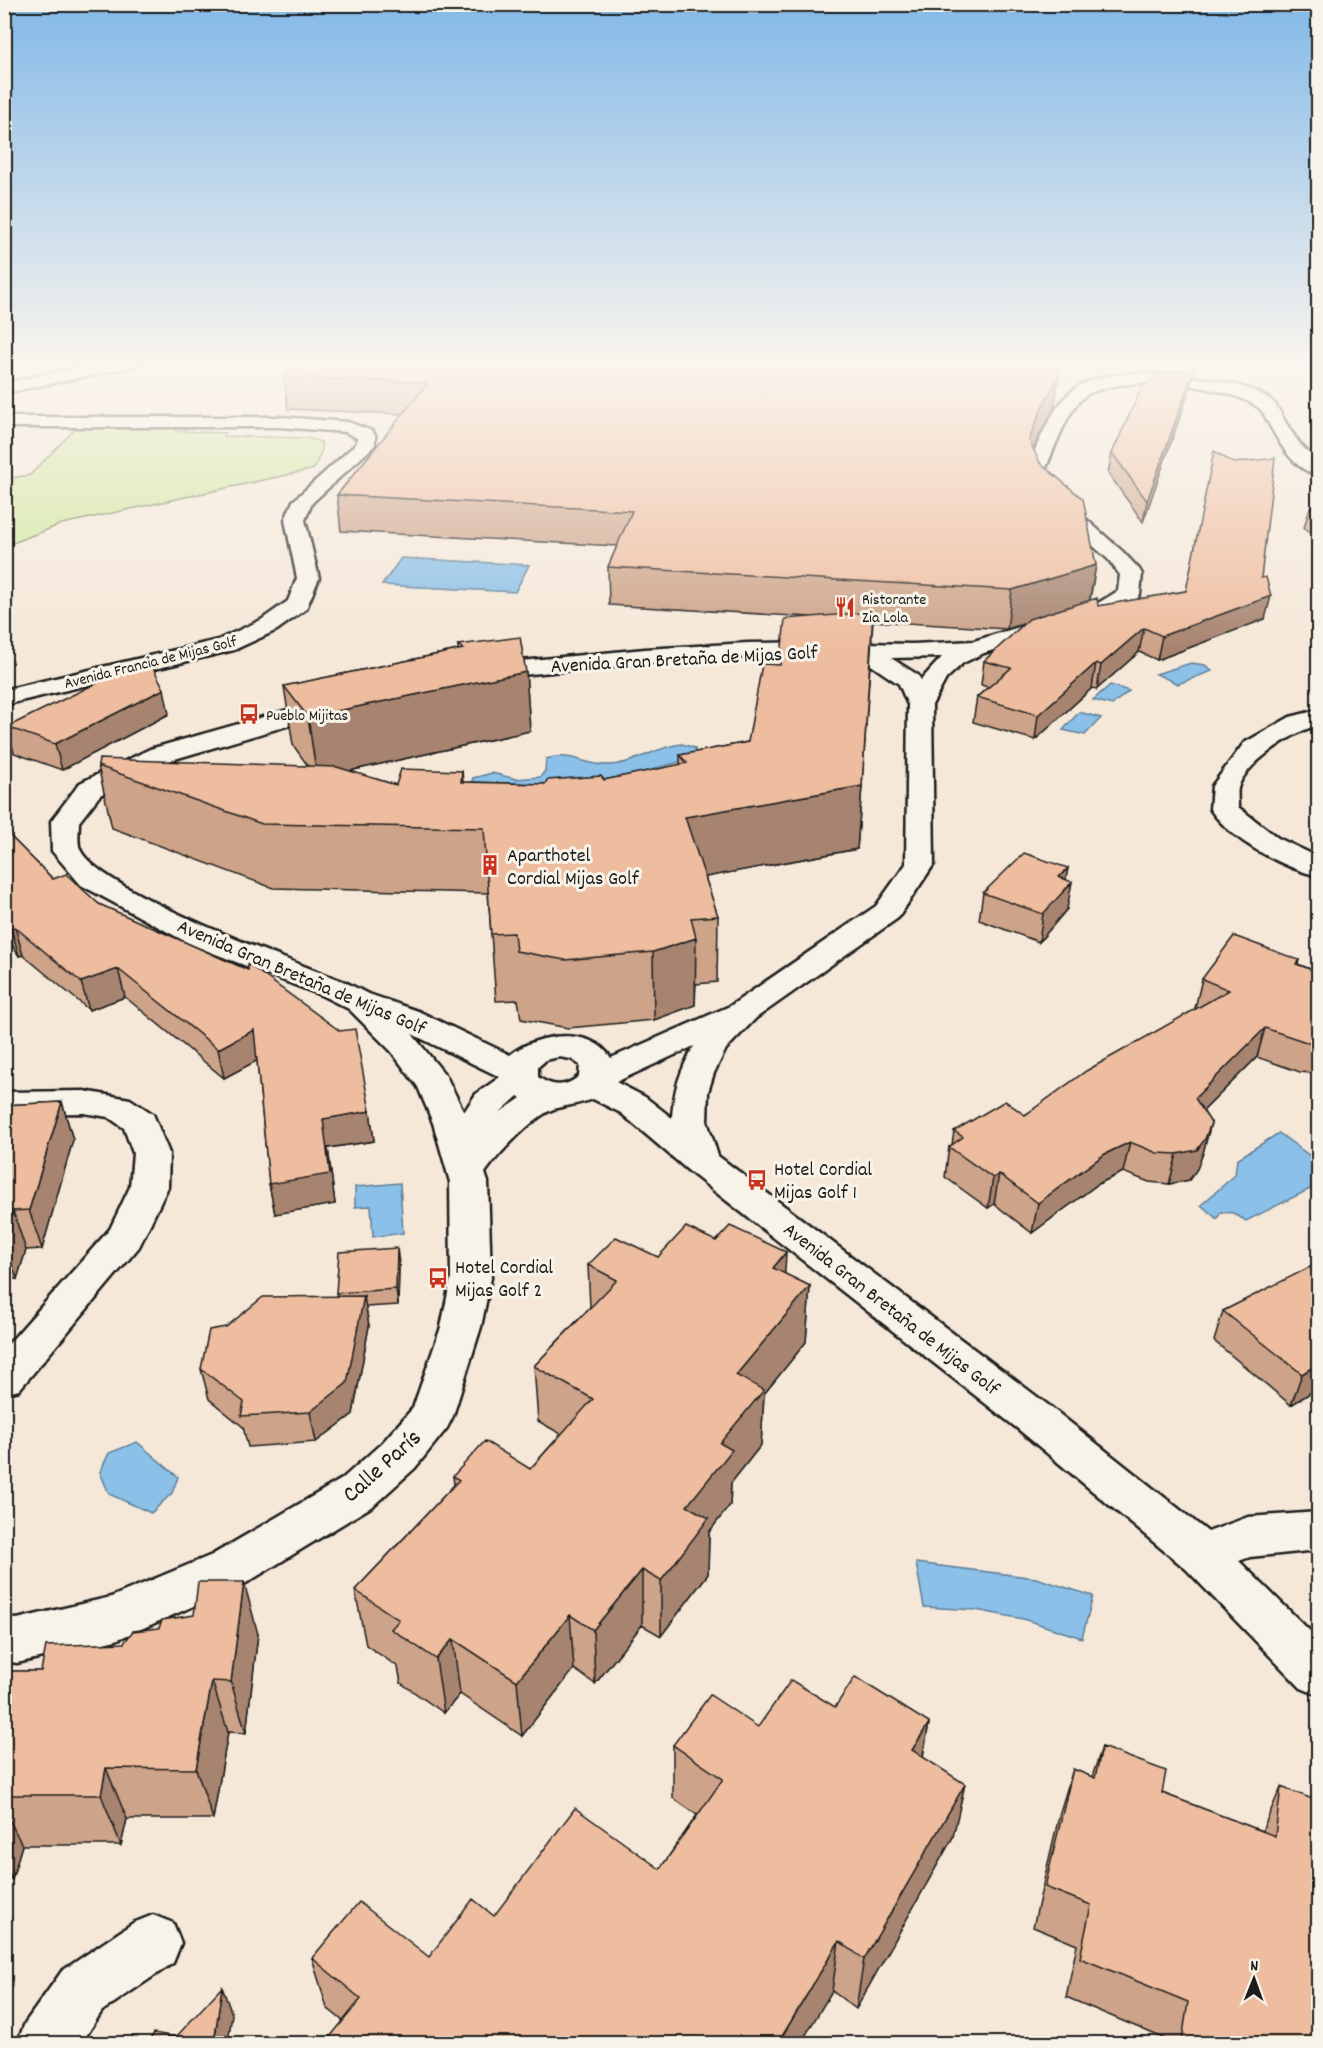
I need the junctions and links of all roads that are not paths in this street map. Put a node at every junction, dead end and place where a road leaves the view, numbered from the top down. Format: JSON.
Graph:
{"nodes":[{"id":1,"x":352,"y":458,"type":"edge"},
{"id":2,"x":1040,"y":458,"type":"edge"},
{"id":3,"x":1301,"y":458,"type":"edge"},
{"id":4,"x":1318,"y":469,"type":"edge"},
{"id":5,"x":976,"y":648,"type":"junction"},
{"id":6,"x":847,"y":650,"type":"junction"},
{"id":7,"x":453,"y":680,"type":"edge"},
{"id":8,"x":4,"y":698,"type":"edge"},
{"id":9,"x":351,"y":700,"type":"edge"},
{"id":10,"x":920,"y":705,"type":"junction"},
{"id":11,"x":1318,"y":718,"type":"edge"},
{"id":12,"x":1318,"y":867,"type":"edge"},
{"id":13,"x":355,"y":1000,"type":"junction"},
{"id":14,"x":744,"y":1011,"type":"junction"},
{"id":15,"x":594,"y":1081,"type":"junction"},
{"id":16,"x":529,"y":1083,"type":"junction"},
{"id":17,"x":4,"y":1103,"type":"edge"},
{"id":18,"x":703,"y":1163,"type":"junction"},
{"id":19,"x":470,"y":1172,"type":"junction"},
{"id":20,"x":4,"y":1378,"type":"edge"},
{"id":21,"x":1318,"y":1531,"type":"edge"},
{"id":22,"x":1202,"y":1556,"type":"junction"},
{"id":23,"x":4,"y":1639,"type":"edge"},
{"id":24,"x":1318,"y":1672,"type":"edge"},
{"id":25,"x":153,"y":1943,"type":"dead end"},
{"id":26,"x":46,"y":2043,"type":"edge"}],
"edges":[{"from":1,"to":8,"type":"street","name":"Avenida Francia de Mijas Golf"},
{"from":2,"to":5,"type":"street"},
{"from":3,"to":4,"type":"street"},
{"from":5,"to":6,"type":"street"},
{"from":5,"to":10,"type":"street"},
{"from":6,"to":7,"type":"street","name":"Avenida Gran Bretaña de Mijas Golf"},
{"from":6,"to":10,"type":"street","name":"Avenida Gran Bretaña de Mijas Golf"},
{"from":9,"to":13,"type":"street","name":"Avenida Gran Bretaña de Mijas Golf"},
{"from":10,"to":14,"type":"street","name":"Avenida Gran Bretaña de Mijas Golf"},
{"from":11,"to":12,"type":"street"},
{"from":13,"to":16,"type":"street","name":"Avenida Gran Bretaña de Mijas Golf"},
{"from":13,"to":19,"type":"street","name":"Calle París"},
{"from":14,"to":15,"type":"street"},
{"from":14,"to":18,"type":"street","name":"Avenida Gran Bretaña de Mijas Golf"},
{"from":15,"to":16,"type":"street"},
{"from":15,"to":16,"type":"street"},
{"from":15,"to":18,"type":"street"},
{"from":16,"to":19,"type":"street"},
{"from":17,"to":20,"type":"street"},
{"from":18,"to":22,"type":"street","name":"Avenida Gran Bretaña de Mijas Golf"},
{"from":19,"to":23,"type":"street","name":"Calle París"},
{"from":21,"to":22,"type":"street"},
{"from":22,"to":24,"type":"street","name":"Avenida Gran Bretaña de Mijas Golf"},
{"from":25,"to":26,"type":"street"}]}
